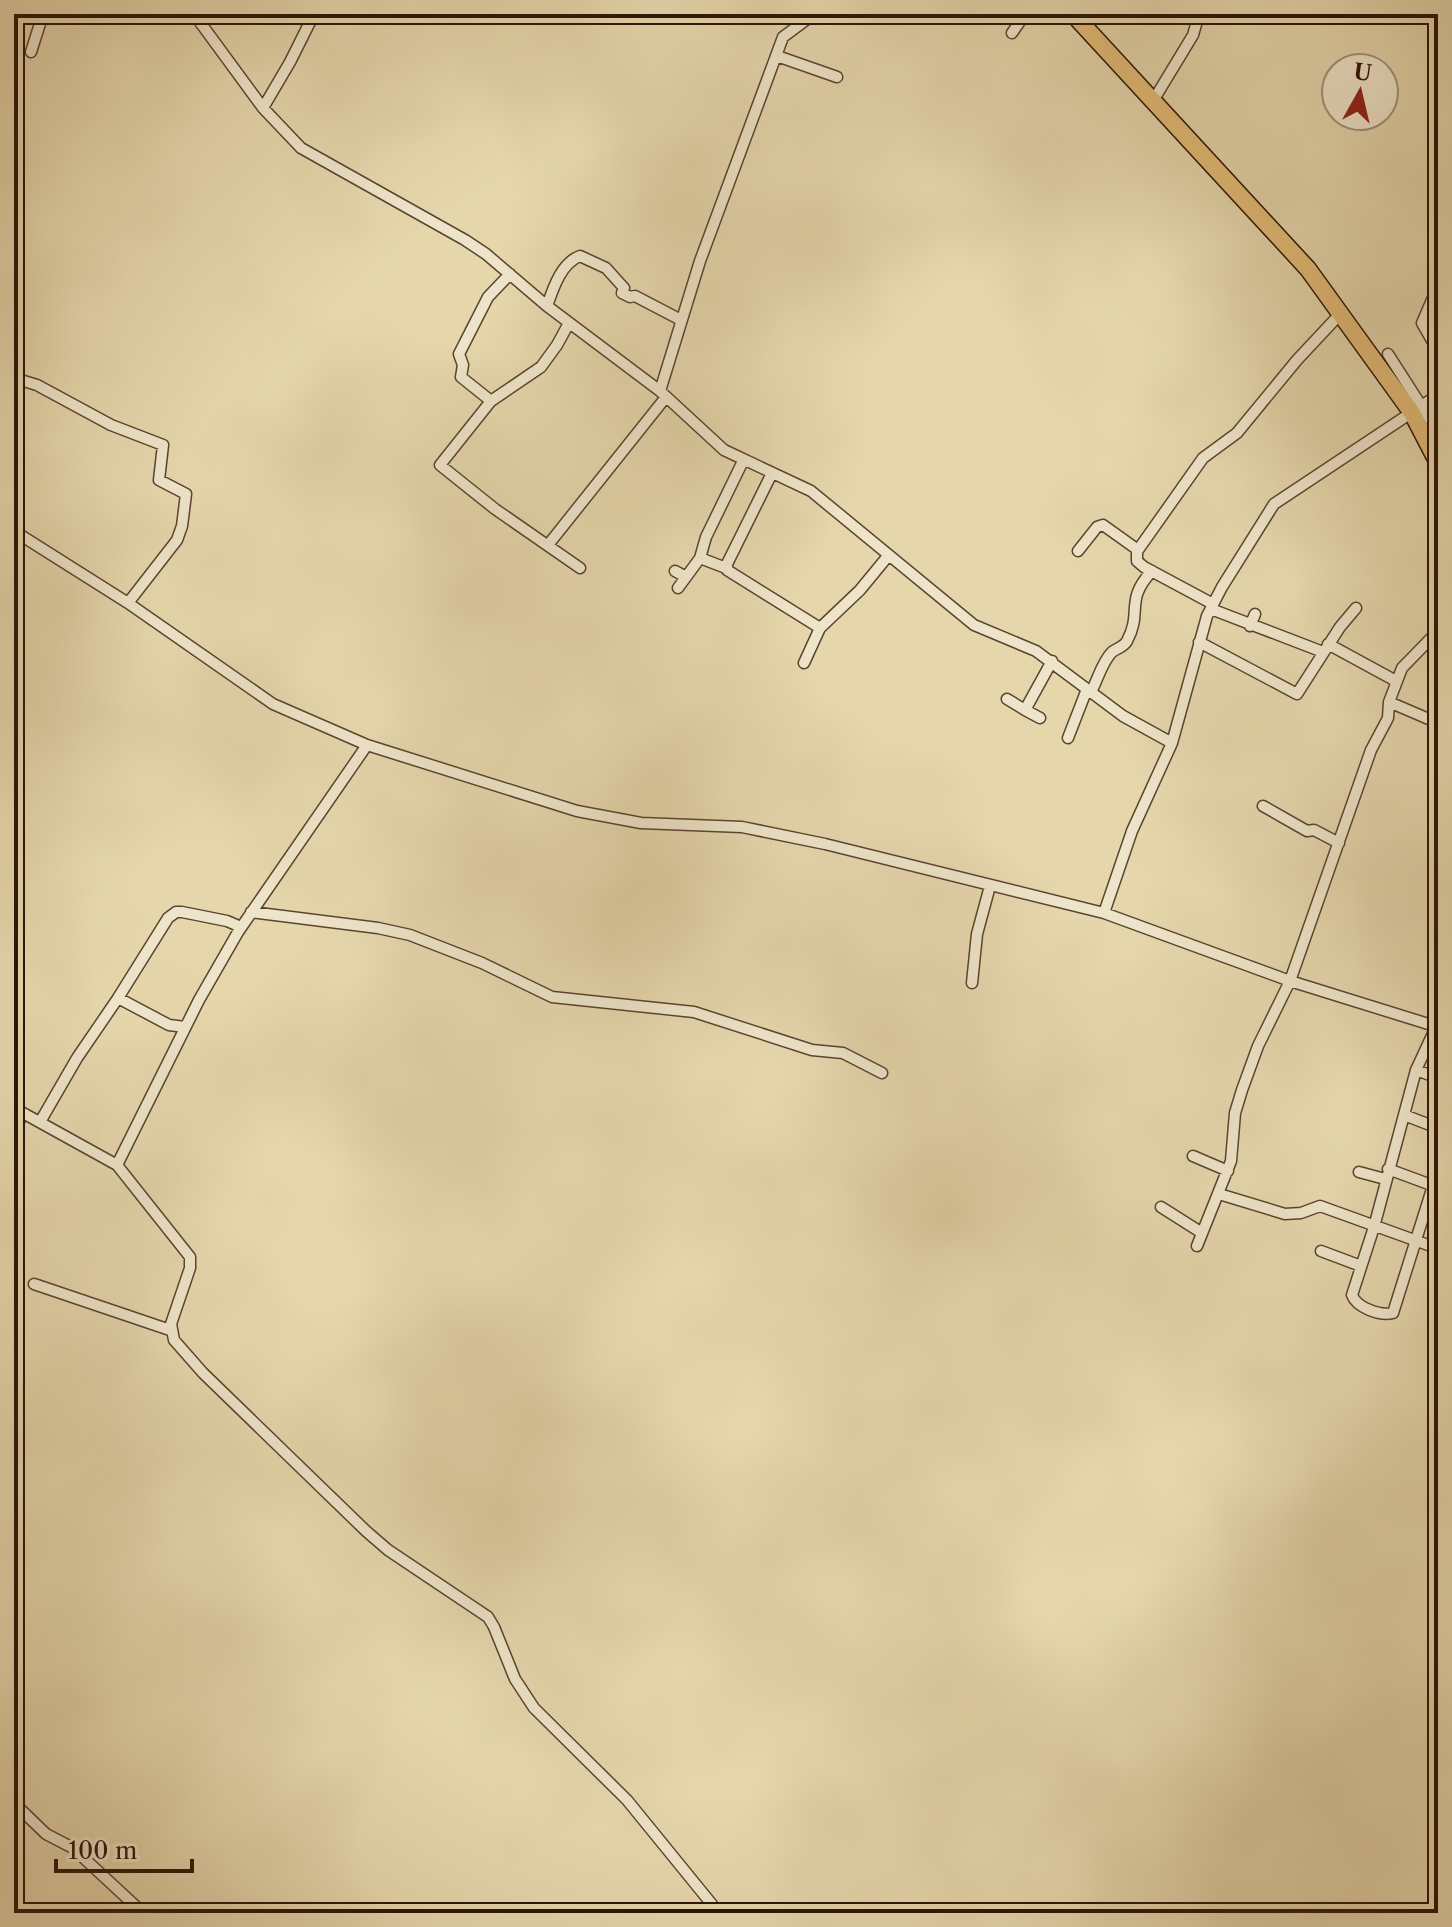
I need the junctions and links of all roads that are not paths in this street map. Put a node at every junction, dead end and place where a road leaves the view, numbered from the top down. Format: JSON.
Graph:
{"nodes":[{"id":1,"x":43,"y":14,"type":"edge"},
{"id":2,"x":194,"y":14,"type":"edge"},
{"id":3,"x":213,"y":14,"type":"edge"},
{"id":4,"x":314,"y":14,"type":"edge"},
{"id":5,"x":814,"y":14,"type":"edge"},
{"id":6,"x":1025,"y":14,"type":"edge"},
{"id":7,"x":1073,"y":14,"type":"edge"},
{"id":8,"x":1199,"y":14,"type":"edge"},
{"id":9,"x":205,"y":26,"type":"junction"},
{"id":10,"x":1012,"y":33,"type":"dead end"},
{"id":11,"x":31,"y":52,"type":"dead end"},
{"id":12,"x":777,"y":56,"type":"junction"},
{"id":13,"x":837,"y":77,"type":"dead end"},
{"id":14,"x":1153,"y":101,"type":"junction"},
{"id":15,"x":263,"y":108,"type":"junction"},
{"id":16,"x":510,"y":274,"type":"junction"},
{"id":17,"x":1438,"y":286,"type":"edge"},
{"id":18,"x":547,"y":306,"type":"junction"},
{"id":19,"x":1341,"y":313,"type":"junction"},
{"id":20,"x":681,"y":320,"type":"junction"},
{"id":21,"x":569,"y":323,"type":"junction"},
{"id":22,"x":1437,"y":347,"type":"edge"},
{"id":23,"x":1388,"y":354,"type":"dead end"},
{"id":24,"x":14,"y":378,"type":"edge"},
{"id":25,"x":663,"y":394,"type":"junction"},
{"id":26,"x":1438,"y":395,"type":"edge"},
{"id":27,"x":491,"y":401,"type":"junction"},
{"id":28,"x":1417,"y":410,"type":"junction"},
{"id":29,"x":1438,"y":432,"type":"edge"},
{"id":30,"x":743,"y":461,"type":"junction"},
{"id":31,"x":1438,"y":463,"type":"edge"},
{"id":32,"x":772,"y":473,"type":"junction"},
{"id":33,"x":14,"y":531,"type":"edge"},
{"id":34,"x":548,"y":545,"type":"junction"},
{"id":35,"x":1137,"y":550,"type":"junction"},
{"id":36,"x":1078,"y":551,"type":"dead end"},
{"id":37,"x":888,"y":556,"type":"junction"},
{"id":38,"x":700,"y":558,"type":"junction"},
{"id":39,"x":580,"y":568,"type":"dead end"},
{"id":40,"x":726,"y":568,"type":"junction"},
{"id":41,"x":675,"y":571,"type":"dead end"},
{"id":42,"x":1152,"y":571,"type":"junction"},
{"id":43,"x":686,"y":577,"type":"junction"},
{"id":44,"x":678,"y":588,"type":"dead end"},
{"id":45,"x":128,"y":603,"type":"junction"},
{"id":46,"x":1212,"y":607,"type":"junction"},
{"id":47,"x":1356,"y":608,"type":"dead end"},
{"id":48,"x":1255,"y":614,"type":"dead end"},
{"id":49,"x":1250,"y":626,"type":"junction"},
{"id":50,"x":820,"y":628,"type":"junction"},
{"id":51,"x":1438,"y":631,"type":"edge"},
{"id":52,"x":1199,"y":642,"type":"junction"},
{"id":53,"x":1326,"y":648,"type":"junction"},
{"id":54,"x":1052,"y":661,"type":"junction"},
{"id":55,"x":804,"y":663,"type":"dead end"},
{"id":56,"x":1396,"y":681,"type":"junction"},
{"id":57,"x":1089,"y":690,"type":"junction"},
{"id":58,"x":1007,"y":699,"type":"dead end"},
{"id":59,"x":1389,"y":702,"type":"junction"},
{"id":60,"x":1025,"y":710,"type":"junction"},
{"id":61,"x":1040,"y":718,"type":"dead end"},
{"id":62,"x":1438,"y":723,"type":"edge"},
{"id":63,"x":1068,"y":738,"type":"dead end"},
{"id":64,"x":1172,"y":743,"type":"junction"},
{"id":65,"x":367,"y":745,"type":"junction"},
{"id":66,"x":1263,"y":806,"type":"dead end"},
{"id":67,"x":1339,"y":843,"type":"junction"},
{"id":68,"x":990,"y":886,"type":"junction"},
{"id":69,"x":251,"y":912,"type":"junction"},
{"id":70,"x":1104,"y":913,"type":"junction"},
{"id":71,"x":241,"y":927,"type":"junction"},
{"id":72,"x":1290,"y":981,"type":"junction"},
{"id":73,"x":972,"y":983,"type":"dead end"},
{"id":74,"x":118,"y":998,"type":"junction"},
{"id":75,"x":185,"y":1027,"type":"junction"},
{"id":76,"x":1437,"y":1027,"type":"edge"},
{"id":77,"x":1416,"y":1070,"type":"junction"},
{"id":78,"x":882,"y":1073,"type":"dead end"},
{"id":79,"x":1438,"y":1078,"type":"edge"},
{"id":80,"x":19,"y":1111,"type":"edge"},
{"id":81,"x":1404,"y":1115,"type":"junction"},
{"id":82,"x":40,"y":1122,"type":"junction"},
{"id":83,"x":1438,"y":1128,"type":"edge"},
{"id":84,"x":14,"y":1131,"type":"edge"},
{"id":85,"x":1193,"y":1156,"type":"dead end"},
{"id":86,"x":117,"y":1165,"type":"junction"},
{"id":87,"x":1438,"y":1170,"type":"edge"},
{"id":88,"x":1228,"y":1171,"type":"junction"},
{"id":89,"x":1359,"y":1172,"type":"dead end"},
{"id":90,"x":1387,"y":1174,"type":"junction"},
{"id":91,"x":1434,"y":1186,"type":"junction"},
{"id":92,"x":1219,"y":1194,"type":"junction"},
{"id":93,"x":1161,"y":1207,"type":"dead end"},
{"id":94,"x":1374,"y":1227,"type":"junction"},
{"id":95,"x":1202,"y":1233,"type":"junction"},
{"id":96,"x":1416,"y":1240,"type":"junction"},
{"id":97,"x":1197,"y":1246,"type":"dead end"},
{"id":98,"x":1431,"y":1246,"type":"dead end"},
{"id":99,"x":1321,"y":1251,"type":"dead end"},
{"id":100,"x":1361,"y":1266,"type":"junction"},
{"id":101,"x":34,"y":1284,"type":"dead end"},
{"id":102,"x":170,"y":1330,"type":"junction"},
{"id":103,"x":14,"y":1803,"type":"edge"},
{"id":104,"x":143,"y":1913,"type":"edge"},
{"id":105,"x":719,"y":1913,"type":"edge"}],
"edges":[{"from":1,"to":11,"type":"street"},
{"from":2,"to":9,"type":"street"},
{"from":3,"to":9,"type":"street"},
{"from":4,"to":15,"type":"street"},
{"from":5,"to":12,"type":"street"},
{"from":6,"to":10,"type":"street"},
{"from":7,"to":14,"type":"main road"},
{"from":8,"to":14,"type":"street"},
{"from":9,"to":15,"type":"street"},
{"from":12,"to":13,"type":"street"},
{"from":12,"to":20,"type":"street"},
{"from":14,"to":19,"type":"main road"},
{"from":15,"to":16,"type":"street"},
{"from":16,"to":18,"type":"street"},
{"from":16,"to":27,"type":"street"},
{"from":17,"to":22,"type":"street"},
{"from":18,"to":20,"type":"street"},
{"from":18,"to":21,"type":"street"},
{"from":19,"to":28,"type":"main road"},
{"from":19,"to":35,"type":"street"},
{"from":20,"to":25,"type":"street"},
{"from":21,"to":25,"type":"street"},
{"from":21,"to":27,"type":"street"},
{"from":23,"to":28,"type":"street"},
{"from":24,"to":45,"type":"street"},
{"from":25,"to":30,"type":"street"},
{"from":25,"to":34,"type":"street"},
{"from":26,"to":28,"type":"street"},
{"from":27,"to":34,"type":"street"},
{"from":28,"to":29,"type":"street"},
{"from":28,"to":31,"type":"main road"},
{"from":28,"to":46,"type":"street"},
{"from":30,"to":32,"type":"street"},
{"from":30,"to":38,"type":"street"},
{"from":32,"to":37,"type":"street"},
{"from":32,"to":40,"type":"street"},
{"from":33,"to":45,"type":"street"},
{"from":34,"to":39,"type":"street"},
{"from":35,"to":36,"type":"street"},
{"from":35,"to":42,"type":"street"},
{"from":37,"to":50,"type":"street"},
{"from":37,"to":54,"type":"street"},
{"from":38,"to":40,"type":"street"},
{"from":38,"to":43,"type":"street"},
{"from":40,"to":50,"type":"street"},
{"from":41,"to":43,"type":"street"},
{"from":42,"to":46,"type":"street"},
{"from":42,"to":57,"type":"street"},
{"from":43,"to":44,"type":"street"},
{"from":45,"to":65,"type":"street"},
{"from":46,"to":49,"type":"street"},
{"from":46,"to":52,"type":"street"},
{"from":47,"to":53,"type":"street"},
{"from":48,"to":49,"type":"street"},
{"from":49,"to":53,"type":"street"},
{"from":50,"to":55,"type":"street"},
{"from":51,"to":56,"type":"street"},
{"from":52,"to":53,"type":"street"},
{"from":52,"to":64,"type":"street"},
{"from":53,"to":56,"type":"street"},
{"from":54,"to":57,"type":"street"},
{"from":54,"to":60,"type":"street"},
{"from":56,"to":59,"type":"street"},
{"from":57,"to":63,"type":"street"},
{"from":57,"to":64,"type":"street"},
{"from":58,"to":60,"type":"street"},
{"from":59,"to":62,"type":"street"},
{"from":59,"to":67,"type":"street"},
{"from":60,"to":61,"type":"street"},
{"from":64,"to":70,"type":"street"},
{"from":65,"to":68,"type":"street"},
{"from":65,"to":69,"type":"street"},
{"from":66,"to":67,"type":"street"},
{"from":67,"to":72,"type":"street"},
{"from":68,"to":70,"type":"street"},
{"from":68,"to":73,"type":"street"},
{"from":69,"to":71,"type":"street"},
{"from":69,"to":78,"type":"street"},
{"from":70,"to":72,"type":"street"},
{"from":71,"to":74,"type":"street"},
{"from":71,"to":75,"type":"street"},
{"from":72,"to":76,"type":"street"},
{"from":72,"to":88,"type":"street"},
{"from":74,"to":75,"type":"street"},
{"from":74,"to":82,"type":"street"},
{"from":75,"to":86,"type":"street"},
{"from":76,"to":77,"type":"street"},
{"from":77,"to":79,"type":"street"},
{"from":77,"to":81,"type":"street"},
{"from":80,"to":82,"type":"street"},
{"from":80,"to":84,"type":"street"},
{"from":81,"to":83,"type":"street"},
{"from":81,"to":90,"type":"street"},
{"from":82,"to":86,"type":"street"},
{"from":85,"to":88,"type":"street"},
{"from":86,"to":102,"type":"street"},
{"from":87,"to":91,"type":"street"},
{"from":88,"to":92,"type":"street"},
{"from":89,"to":90,"type":"street"},
{"from":90,"to":91,"type":"street"},
{"from":90,"to":94,"type":"street"},
{"from":91,"to":96,"type":"street"},
{"from":92,"to":94,"type":"street"},
{"from":92,"to":95,"type":"street"},
{"from":93,"to":95,"type":"street"},
{"from":94,"to":96,"type":"street"},
{"from":94,"to":100,"type":"street"},
{"from":95,"to":97,"type":"street"},
{"from":96,"to":98,"type":"street"},
{"from":96,"to":100,"type":"street"},
{"from":99,"to":100,"type":"street"},
{"from":101,"to":102,"type":"street"},
{"from":102,"to":105,"type":"street"},
{"from":103,"to":104,"type":"street"}]}
